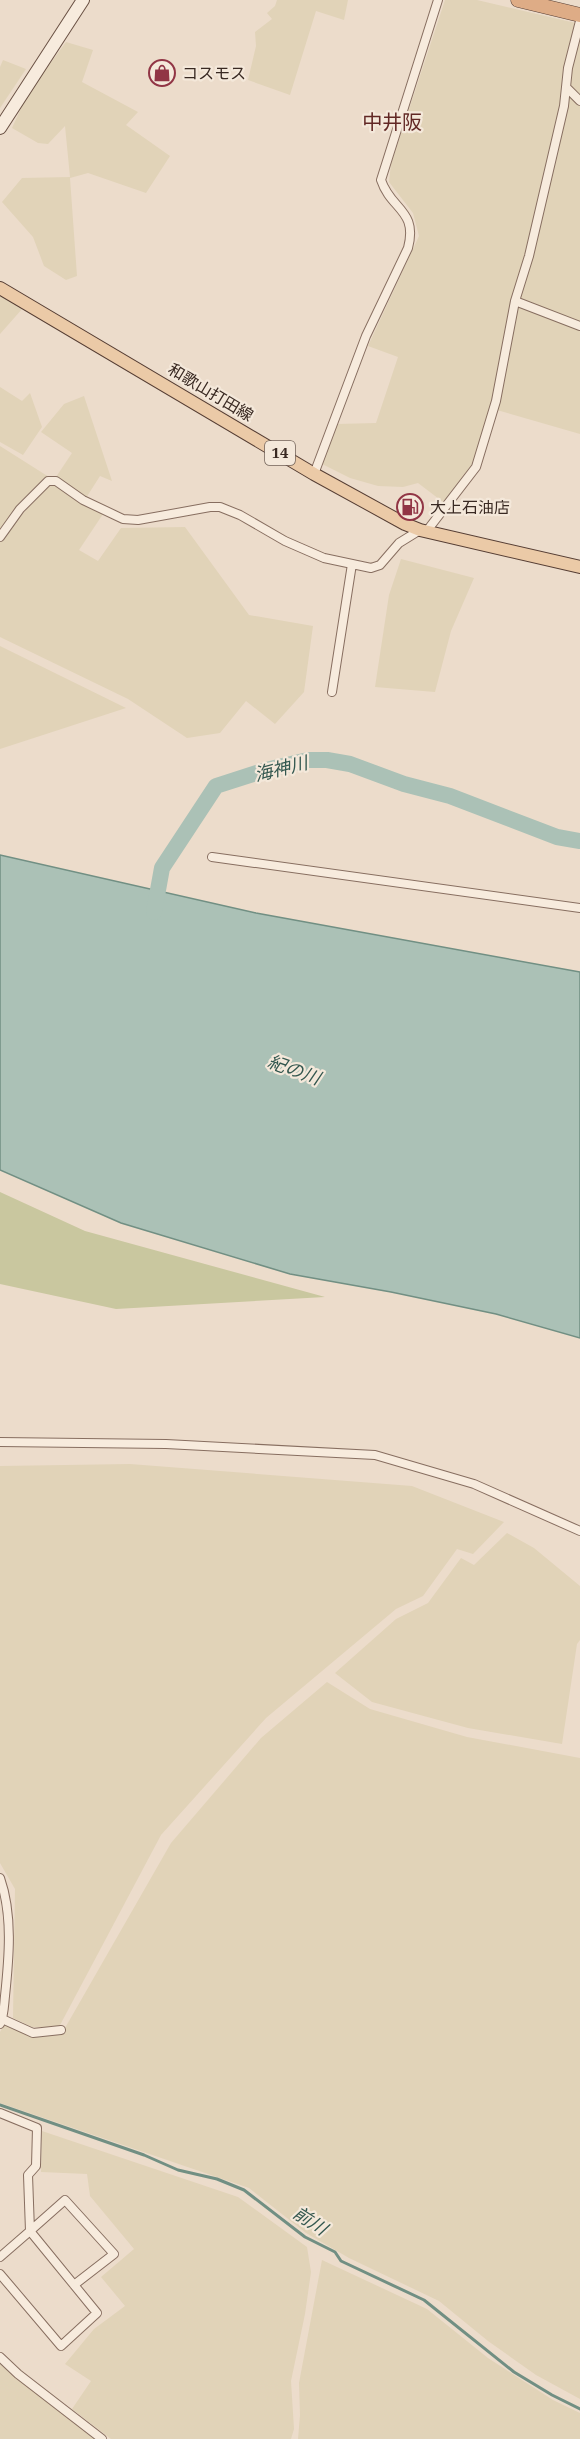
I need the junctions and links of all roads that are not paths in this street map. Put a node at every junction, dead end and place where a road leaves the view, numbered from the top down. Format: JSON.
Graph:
{"nodes":[{"id":1,"x":82,"y":0,"type":"edge"},
{"id":2,"x":438,"y":0,"type":"edge"},
{"id":3,"x":518,"y":0,"type":"edge"},
{"id":4,"x":580,"y":15,"type":"edge"},
{"id":5,"x":580,"y":21,"type":"edge"},
{"id":6,"x":568,"y":89,"type":"junction"},
{"id":7,"x":580,"y":101,"type":"edge"},
{"id":8,"x":0,"y":128,"type":"edge"},
{"id":9,"x":0,"y":288,"type":"edge"},
{"id":10,"x":515,"y":301,"type":"junction"},
{"id":11,"x":580,"y":326,"type":"edge"},
{"id":12,"x":314,"y":474,"type":"junction"},
{"id":13,"x":423,"y":531,"type":"junction"},
{"id":14,"x":0,"y":537,"type":"edge"},
{"id":15,"x":352,"y":564,"type":"junction"},
{"id":16,"x":580,"y":567,"type":"edge"},
{"id":17,"x":332,"y":692,"type":"dead end"},
{"id":18,"x":212,"y":856,"type":"dead end"},
{"id":19,"x":580,"y":908,"type":"edge"},
{"id":20,"x":0,"y":1442,"type":"edge"},
{"id":21,"x":580,"y":1531,"type":"edge"},
{"id":22,"x":0,"y":1878,"type":"edge"},
{"id":23,"x":1,"y":2021,"type":"edge"},
{"id":24,"x":61,"y":2030,"type":"dead end"},
{"id":25,"x":0,"y":2113,"type":"edge"},
{"id":26,"x":30,"y":2231,"type":"junction"},
{"id":27,"x":0,"y":2257,"type":"edge"},
{"id":28,"x":0,"y":2274,"type":"edge"},
{"id":29,"x":74,"y":2284,"type":"junction"},
{"id":30,"x":0,"y":2357,"type":"edge"},
{"id":31,"x":102,"y":2439,"type":"edge"}],
"edges":[{"from":1,"to":8,"type":"main road"},
{"from":2,"to":12,"type":"street"},
{"from":3,"to":4,"type":"highway"},
{"from":5,"to":6,"type":"street"},
{"from":6,"to":7,"type":"street"},
{"from":6,"to":10,"type":"street"},
{"from":9,"to":12,"type":"main road","name":"和歌山打田線","number":"14"},
{"from":10,"to":11,"type":"street"},
{"from":10,"to":13,"type":"street"},
{"from":12,"to":13,"type":"main road","name":"和歌山打田線","number":"14"},
{"from":13,"to":15,"type":"street"},
{"from":13,"to":16,"type":"main road","name":"和歌山打田線","number":"14"},
{"from":14,"to":15,"type":"street"},
{"from":15,"to":17,"type":"street"},
{"from":18,"to":19,"type":"street"},
{"from":20,"to":21,"type":"street"},
{"from":22,"to":23,"type":"street"},
{"from":23,"to":24,"type":"street"},
{"from":25,"to":26,"type":"street"},
{"from":26,"to":27,"type":"street"},
{"from":26,"to":29,"type":"street"},
{"from":26,"to":29,"type":"street"},
{"from":28,"to":29,"type":"street"},
{"from":30,"to":31,"type":"street"}]}
